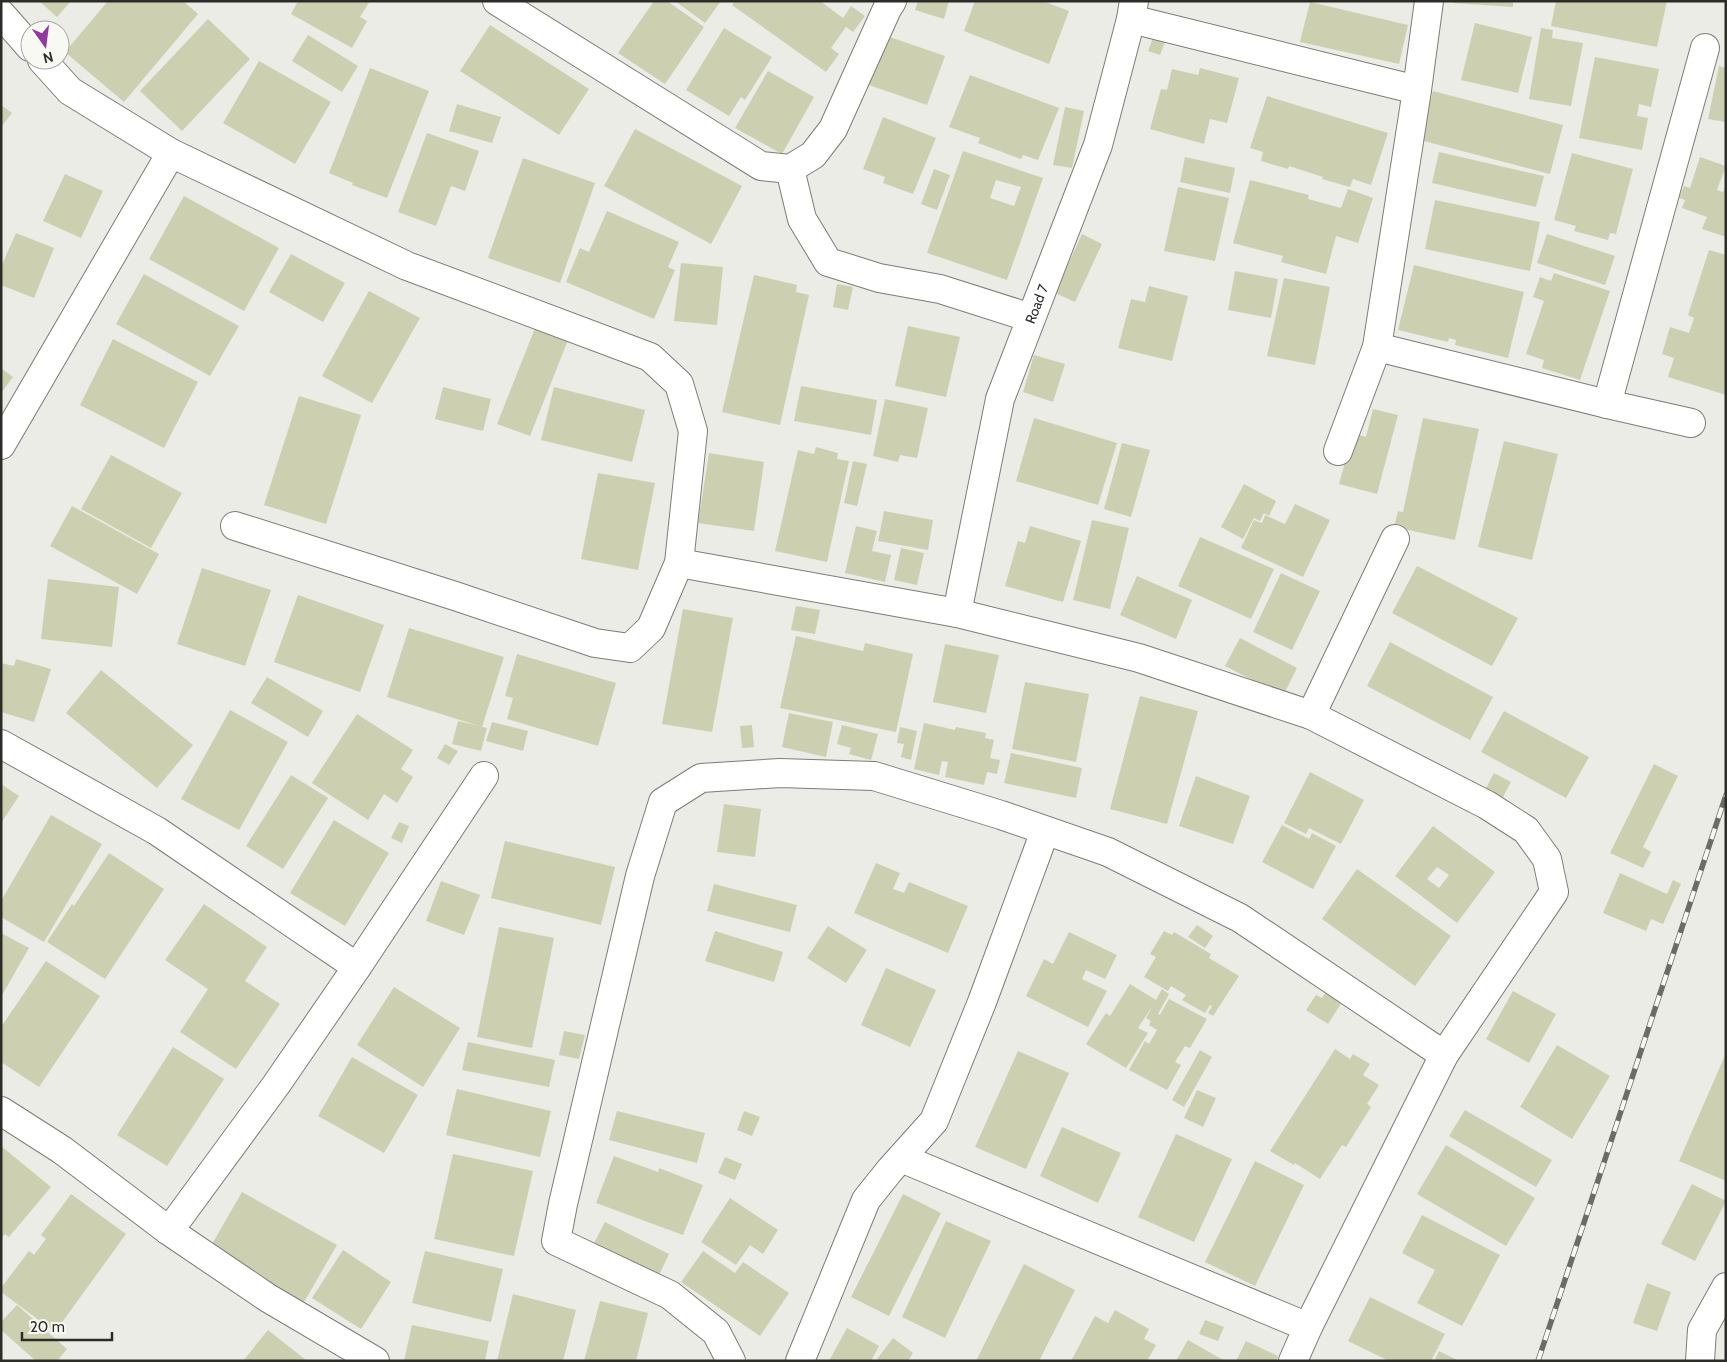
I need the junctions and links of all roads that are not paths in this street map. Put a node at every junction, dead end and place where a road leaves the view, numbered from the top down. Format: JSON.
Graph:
{"nodes":[{"id":1,"x":892,"y":1,"type":"edge"},
{"id":2,"x":1429,"y":1,"type":"edge"},
{"id":3,"x":507,"y":4,"type":"edge"},
{"id":4,"x":1133,"y":10,"type":"edge"},
{"id":5,"x":1,"y":14,"type":"edge"},
{"id":6,"x":20,"y":36,"type":"edge"},
{"id":7,"x":1705,"y":48,"type":"dead end"},
{"id":8,"x":51,"y":70,"type":"edge"},
{"id":9,"x":1417,"y":90,"type":"junction"},
{"id":10,"x":171,"y":153,"type":"junction"},
{"id":11,"x":790,"y":169,"type":"junction"},
{"id":12,"x":1031,"y":318,"type":"junction"},
{"id":13,"x":1377,"y":347,"type":"junction"},
{"id":14,"x":1607,"y":404,"type":"junction"},
{"id":15,"x":1691,"y":423,"type":"dead end"},
{"id":16,"x":1,"y":445,"type":"edge"},
{"id":17,"x":1338,"y":451,"type":"dead end"},
{"id":18,"x":235,"y":526,"type":"dead end"},
{"id":19,"x":1395,"y":539,"type":"dead end"},
{"id":20,"x":679,"y":564,"type":"junction"},
{"id":21,"x":957,"y":613,"type":"junction"},
{"id":22,"x":1311,"y":715,"type":"junction"},
{"id":23,"x":1,"y":744,"type":"edge"},
{"id":24,"x":484,"y":776,"type":"dead end"},
{"id":25,"x":1045,"y":831,"type":"junction"},
{"id":26,"x":357,"y":968,"type":"junction"},
{"id":27,"x":1444,"y":1055,"type":"junction"},
{"id":28,"x":1,"y":1111,"type":"edge"},
{"id":29,"x":901,"y":1158,"type":"junction"},
{"id":30,"x":169,"y":1231,"type":"junction"},
{"id":31,"x":1726,"y":1287,"type":"edge"},
{"id":32,"x":1308,"y":1327,"type":"junction"},
{"id":33,"x":375,"y":1361,"type":"edge"},
{"id":34,"x":731,"y":1361,"type":"edge"},
{"id":35,"x":800,"y":1361,"type":"edge"},
{"id":36,"x":1293,"y":1361,"type":"edge"},
{"id":37,"x":1700,"y":1361,"type":"edge"}],
"edges":[{"from":1,"to":11,"type":"street"},
{"from":2,"to":9,"type":"street"},
{"from":3,"to":11,"type":"street"},
{"from":4,"to":9,"type":"street"},
{"from":4,"to":12,"type":"street","name":"Road 7"},
{"from":5,"to":6,"type":"street"},
{"from":7,"to":14,"type":"street"},
{"from":8,"to":10,"type":"street"},
{"from":9,"to":13,"type":"street"},
{"from":10,"to":16,"type":"street"},
{"from":10,"to":20,"type":"street"},
{"from":11,"to":12,"type":"street"},
{"from":12,"to":21,"type":"street","name":"Road 7"},
{"from":13,"to":14,"type":"street"},
{"from":13,"to":17,"type":"street"},
{"from":14,"to":15,"type":"street"},
{"from":18,"to":20,"type":"street"},
{"from":19,"to":22,"type":"street"},
{"from":20,"to":21,"type":"street"},
{"from":21,"to":22,"type":"street"},
{"from":22,"to":27,"type":"street"},
{"from":23,"to":26,"type":"street"},
{"from":24,"to":26,"type":"street"},
{"from":25,"to":27,"type":"street"},
{"from":25,"to":29,"type":"street"},
{"from":25,"to":34,"type":"street"},
{"from":26,"to":30,"type":"street"},
{"from":27,"to":32,"type":"street"},
{"from":28,"to":30,"type":"street"},
{"from":29,"to":32,"type":"street"},
{"from":29,"to":35,"type":"street"},
{"from":30,"to":33,"type":"street"},
{"from":31,"to":37,"type":"street"},
{"from":32,"to":36,"type":"street"}]}
